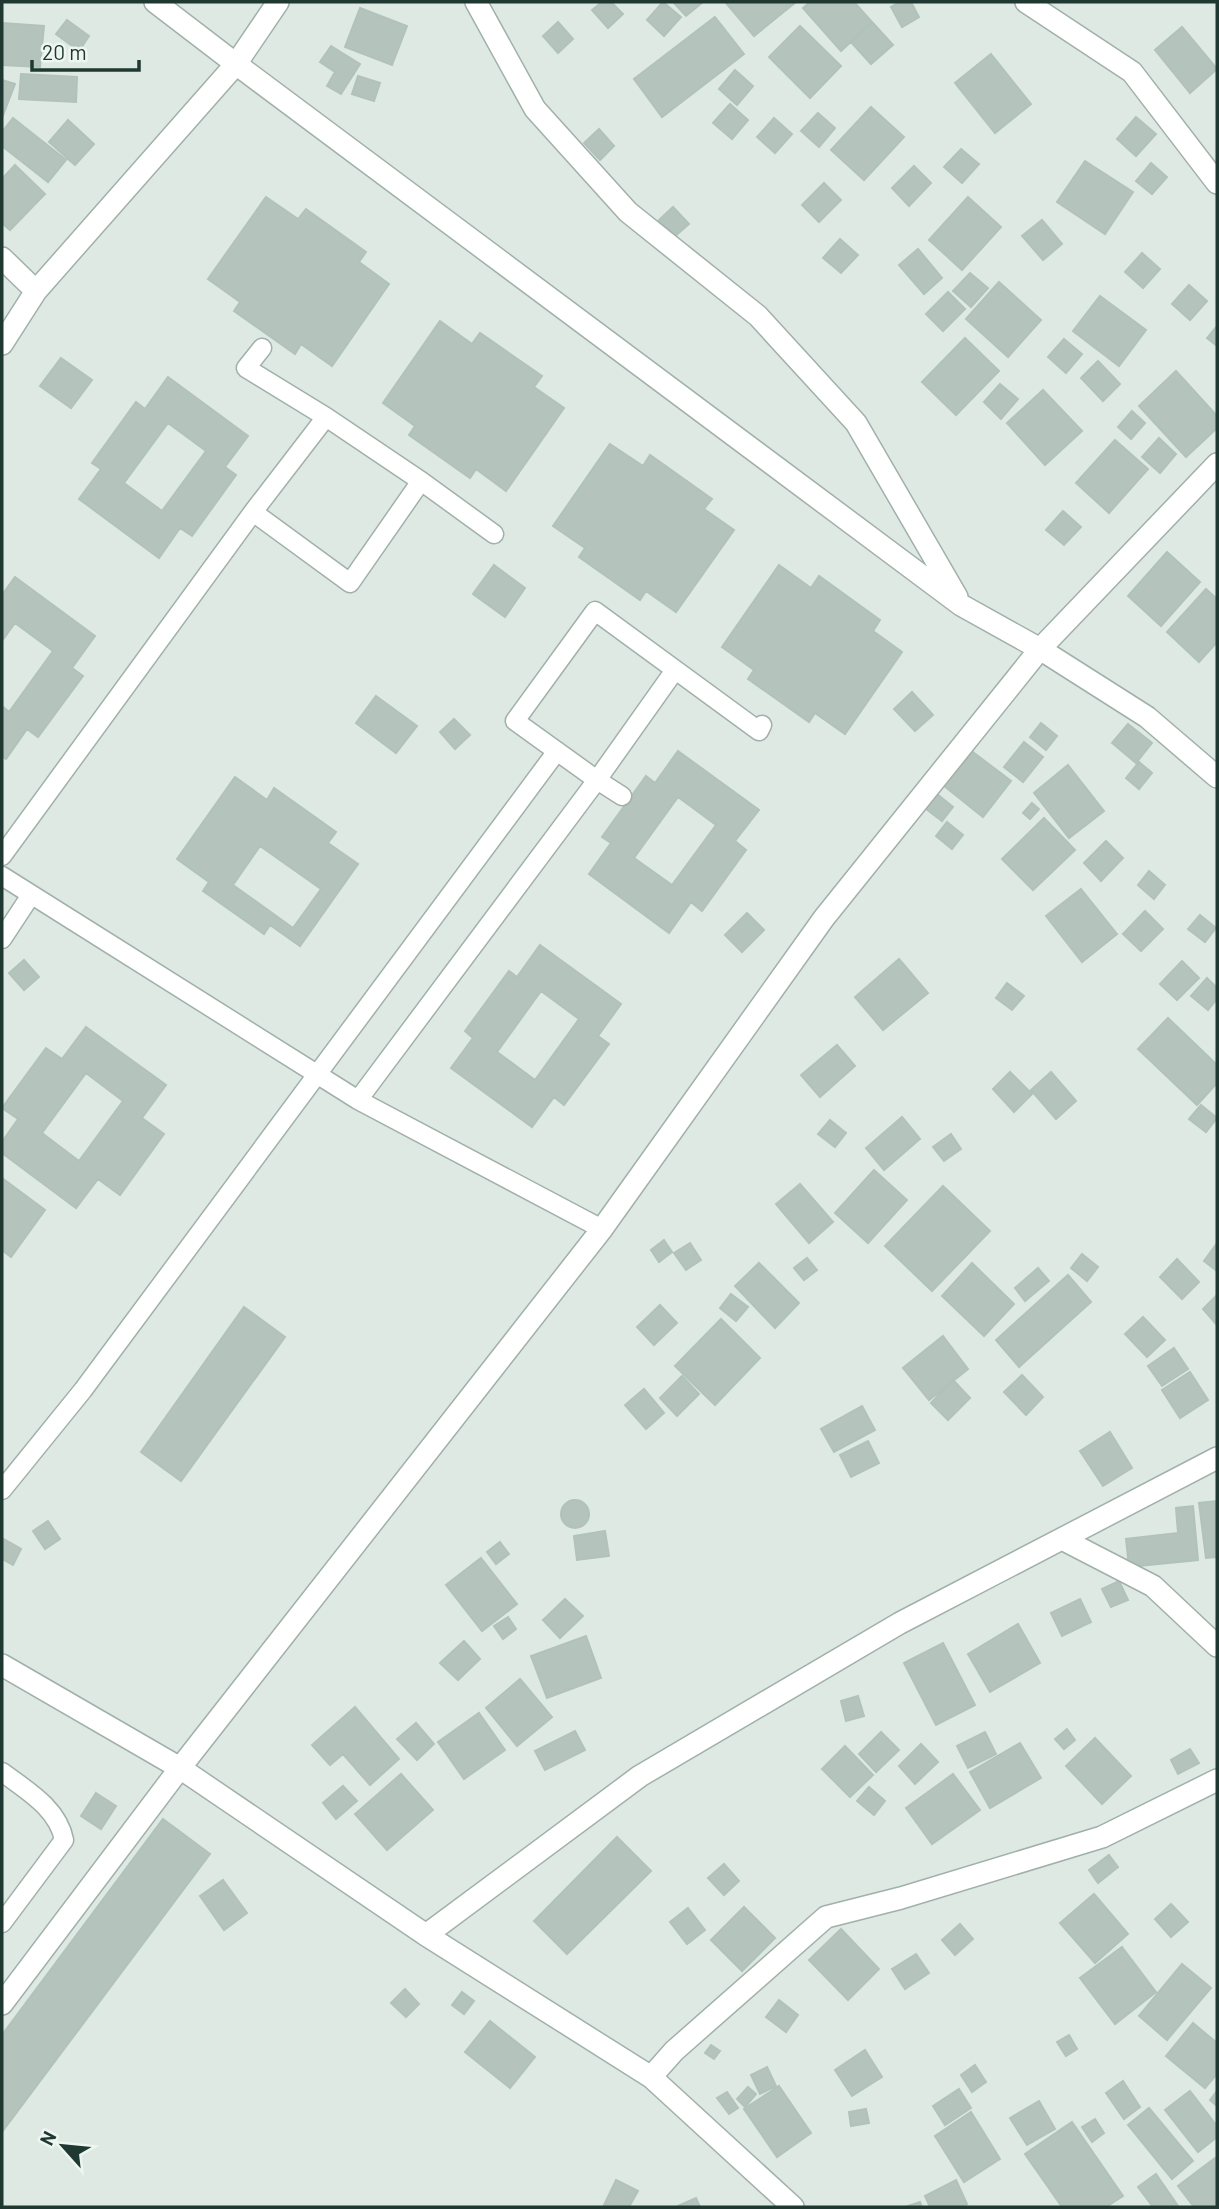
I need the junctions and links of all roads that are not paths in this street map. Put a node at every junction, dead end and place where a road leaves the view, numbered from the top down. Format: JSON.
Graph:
{"nodes":[{"id":1,"x":155,"y":2,"type":"edge"},
{"id":2,"x":278,"y":2,"type":"edge"},
{"id":3,"x":476,"y":2,"type":"edge"},
{"id":4,"x":1026,"y":2,"type":"edge"},
{"id":5,"x":236,"y":64,"type":"junction"},
{"id":6,"x":1217,"y":183,"type":"edge"},
{"id":7,"x":2,"y":258,"type":"edge"},
{"id":8,"x":36,"y":291,"type":"junction"},
{"id":9,"x":2,"y":344,"type":"edge"},
{"id":10,"x":262,"y":348,"type":"dead end"},
{"id":11,"x":326,"y":416,"type":"junction"},
{"id":12,"x":1217,"y":464,"type":"edge"},
{"id":13,"x":421,"y":481,"type":"junction"},
{"id":14,"x":253,"y":512,"type":"junction"},
{"id":15,"x":494,"y":534,"type":"dead end"},
{"id":16,"x":961,"y":605,"type":"junction"},
{"id":17,"x":1040,"y":649,"type":"junction"},
{"id":18,"x":675,"y":670,"type":"junction"},
{"id":19,"x":762,"y":724,"type":"dead end"},
{"id":20,"x":557,"y":751,"type":"junction"},
{"id":21,"x":1217,"y":776,"type":"edge"},
{"id":22,"x":597,"y":780,"type":"junction"},
{"id":23,"x":622,"y":796,"type":"dead end"},
{"id":24,"x":2,"y":856,"type":"edge"},
{"id":25,"x":2,"y":876,"type":"edge"},
{"id":26,"x":31,"y":895,"type":"junction"},
{"id":27,"x":2,"y":939,"type":"edge"},
{"id":28,"x":316,"y":1075,"type":"junction"},
{"id":29,"x":358,"y":1100,"type":"junction"},
{"id":30,"x":602,"y":1229,"type":"junction"},
{"id":31,"x":1217,"y":1458,"type":"edge"},
{"id":32,"x":2,"y":1490,"type":"edge"},
{"id":33,"x":1062,"y":1539,"type":"junction"},
{"id":34,"x":1217,"y":1646,"type":"edge"},
{"id":35,"x":2,"y":1665,"type":"edge"},
{"id":36,"x":180,"y":1768,"type":"junction"},
{"id":37,"x":2,"y":1772,"type":"edge"},
{"id":38,"x":1217,"y":1780,"type":"edge"},
{"id":39,"x":2,"y":1923,"type":"edge"},
{"id":40,"x":426,"y":1935,"type":"junction"},
{"id":41,"x":2,"y":2004,"type":"edge"},
{"id":42,"x":651,"y":2077,"type":"junction"},
{"id":43,"x":793,"y":2207,"type":"edge"}],
"edges":[{"from":1,"to":5,"type":"street"},
{"from":2,"to":5,"type":"street"},
{"from":3,"to":16,"type":"street"},
{"from":4,"to":6,"type":"street"},
{"from":5,"to":8,"type":"street"},
{"from":5,"to":16,"type":"street"},
{"from":7,"to":8,"type":"street"},
{"from":8,"to":9,"type":"street"},
{"from":10,"to":11,"type":"lane"},
{"from":11,"to":13,"type":"lane"},
{"from":11,"to":14,"type":"lane"},
{"from":12,"to":17,"type":"street"},
{"from":13,"to":14,"type":"lane"},
{"from":13,"to":15,"type":"lane"},
{"from":14,"to":24,"type":"lane"},
{"from":16,"to":17,"type":"street"},
{"from":17,"to":21,"type":"street"},
{"from":17,"to":30,"type":"street"},
{"from":18,"to":19,"type":"lane"},
{"from":18,"to":20,"type":"lane"},
{"from":18,"to":22,"type":"lane"},
{"from":20,"to":22,"type":"lane"},
{"from":20,"to":28,"type":"lane"},
{"from":22,"to":23,"type":"lane"},
{"from":22,"to":29,"type":"lane"},
{"from":25,"to":26,"type":"lane"},
{"from":26,"to":27,"type":"lane"},
{"from":26,"to":28,"type":"lane"},
{"from":28,"to":29,"type":"lane"},
{"from":28,"to":32,"type":"lane"},
{"from":29,"to":30,"type":"lane"},
{"from":30,"to":36,"type":"street"},
{"from":31,"to":33,"type":"street"},
{"from":33,"to":34,"type":"street"},
{"from":33,"to":40,"type":"street"},
{"from":35,"to":36,"type":"street"},
{"from":36,"to":40,"type":"street"},
{"from":36,"to":41,"type":"street"},
{"from":37,"to":39,"type":"lane"},
{"from":38,"to":42,"type":"street"},
{"from":40,"to":42,"type":"street"},
{"from":42,"to":43,"type":"street"}]}
